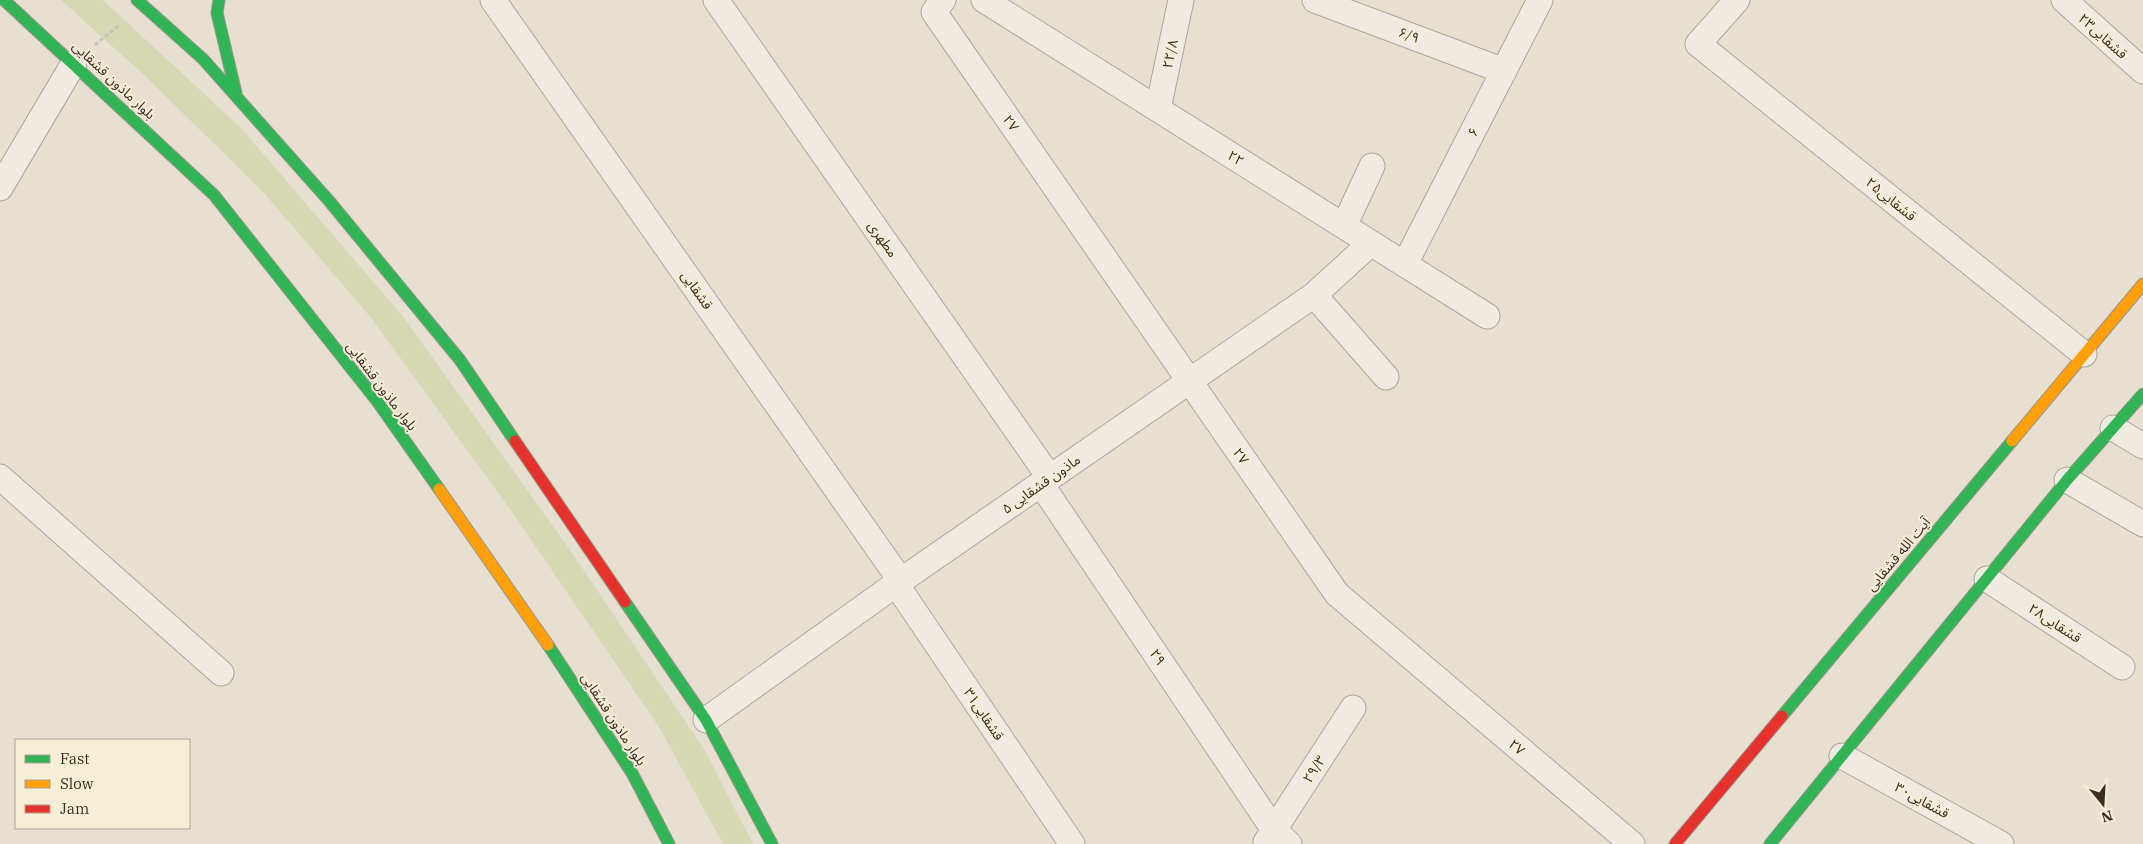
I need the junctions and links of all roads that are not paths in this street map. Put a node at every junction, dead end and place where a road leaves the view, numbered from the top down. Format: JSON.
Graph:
{"nodes":[{"id":1,"x":4,"y":0,"type":"edge"},
{"id":2,"x":219,"y":0,"type":"edge"},
{"id":3,"x":493,"y":0,"type":"edge"},
{"id":4,"x":716,"y":0,"type":"edge"},
{"id":5,"x":943,"y":0,"type":"edge"},
{"id":6,"x":984,"y":0,"type":"edge"},
{"id":7,"x":1182,"y":0,"type":"edge"},
{"id":8,"x":1314,"y":0,"type":"edge"},
{"id":9,"x":1540,"y":0,"type":"edge"},
{"id":10,"x":1737,"y":0,"type":"edge"},
{"id":11,"x":2064,"y":0,"type":"edge"},
{"id":12,"x":140,"y":2,"type":"edge"},
{"id":13,"x":74,"y":63,"type":"junction"},
{"id":14,"x":1504,"y":71,"type":"junction"},
{"id":15,"x":2143,"y":71,"type":"edge"},
{"id":16,"x":236,"y":97,"type":"junction"},
{"id":17,"x":1158,"y":109,"type":"junction"},
{"id":18,"x":1372,"y":166,"type":"dead end"},
{"id":19,"x":0,"y":188,"type":"edge"},
{"id":20,"x":1344,"y":226,"type":"junction"},
{"id":21,"x":1370,"y":243,"type":"junction"},
{"id":22,"x":1405,"y":264,"type":"junction"},
{"id":23,"x":2143,"y":284,"type":"edge"},
{"id":24,"x":1314,"y":295,"type":"junction"},
{"id":25,"x":1487,"y":316,"type":"dead end"},
{"id":26,"x":2084,"y":354,"type":"junction"},
{"id":27,"x":1386,"y":377,"type":"dead end"},
{"id":28,"x":1190,"y":381,"type":"junction"},
{"id":29,"x":2143,"y":394,"type":"edge"},
{"id":30,"x":2114,"y":428,"type":"junction"},
{"id":31,"x":2143,"y":446,"type":"edge"},
{"id":32,"x":0,"y":477,"type":"edge"},
{"id":33,"x":2068,"y":480,"type":"junction"},
{"id":34,"x":1045,"y":481,"type":"junction"},
{"id":35,"x":2143,"y":524,"type":"edge"},
{"id":36,"x":1987,"y":579,"type":"junction"},
{"id":37,"x":899,"y":582,"type":"junction"},
{"id":38,"x":2122,"y":667,"type":"dead end"},
{"id":39,"x":220,"y":672,"type":"dead end"},
{"id":40,"x":1353,"y":708,"type":"dead end"},
{"id":41,"x":706,"y":720,"type":"junction"},
{"id":42,"x":1842,"y":756,"type":"junction"},
{"id":43,"x":1276,"y":839,"type":"edge"},
{"id":44,"x":669,"y":844,"type":"edge"},
{"id":45,"x":772,"y":844,"type":"edge"},
{"id":46,"x":1072,"y":844,"type":"edge"},
{"id":47,"x":1632,"y":844,"type":"edge"},
{"id":48,"x":1675,"y":844,"type":"edge"},
{"id":49,"x":1770,"y":844,"type":"edge"},
{"id":50,"x":2001,"y":844,"type":"edge"}],
"edges":[{"from":1,"to":13,"type":"street","name":"بلوار ماذون قشقایی"},
{"from":2,"to":16,"type":"street"},
{"from":3,"to":37,"type":"street","name":"قشقایی"},
{"from":4,"to":34,"type":"street","name":"مطهری"},
{"from":5,"to":28,"type":"street","name":"۲۷"},
{"from":6,"to":17,"type":"street","name":"۲۲"},
{"from":7,"to":17,"type":"street","name":"۲۲/۸"},
{"from":8,"to":14,"type":"street","name":"۶/۹"},
{"from":9,"to":14,"type":"street","name":"۶"},
{"from":10,"to":26,"type":"street","name":"قشقایی۲۵"},
{"from":11,"to":15,"type":"street","name":"قشقایی۲۳"},
{"from":12,"to":16,"type":"street"},
{"from":13,"to":19,"type":"street"},
{"from":13,"to":44,"type":"street","name":"بلوار ماذون قشقایی"},
{"from":14,"to":22,"type":"street","name":"۶"},
{"from":16,"to":41,"type":"street"},
{"from":17,"to":20,"type":"street","name":"۲۲"},
{"from":18,"to":20,"type":"street"},
{"from":20,"to":21,"type":"street","name":"۲۲"},
{"from":21,"to":22,"type":"street","name":"۲۲"},
{"from":21,"to":24,"type":"street","name":"ماذون قشقایی ۵"},
{"from":22,"to":25,"type":"street","name":"۲۲"},
{"from":23,"to":26,"type":"street","name":"آیت الله قشقایی"},
{"from":24,"to":27,"type":"street"},
{"from":24,"to":28,"type":"street","name":"ماذون قشقایی ۵"},
{"from":26,"to":48,"type":"street","name":"آیت الله قشقایی"},
{"from":28,"to":34,"type":"street","name":"ماذون قشقایی ۵"},
{"from":28,"to":47,"type":"street","name":"۲۷"},
{"from":29,"to":30,"type":"street"},
{"from":30,"to":31,"type":"street"},
{"from":30,"to":33,"type":"street"},
{"from":32,"to":39,"type":"street"},
{"from":33,"to":35,"type":"street"},
{"from":33,"to":36,"type":"street"},
{"from":34,"to":37,"type":"street","name":"ماذون قشقایی ۵"},
{"from":34,"to":43,"type":"street","name":"۲۹"},
{"from":36,"to":38,"type":"street","name":"قشقایی۲۸"},
{"from":36,"to":42,"type":"street"},
{"from":37,"to":41,"type":"street","name":"ماذون قشقایی ۵"},
{"from":37,"to":46,"type":"street","name":"۳۱قشقایی"},
{"from":40,"to":43,"type":"street","name":"۲۹/۳"},
{"from":41,"to":45,"type":"street"},
{"from":42,"to":49,"type":"street"},
{"from":42,"to":50,"type":"street","name":"قشقایی۳۰"}]}
